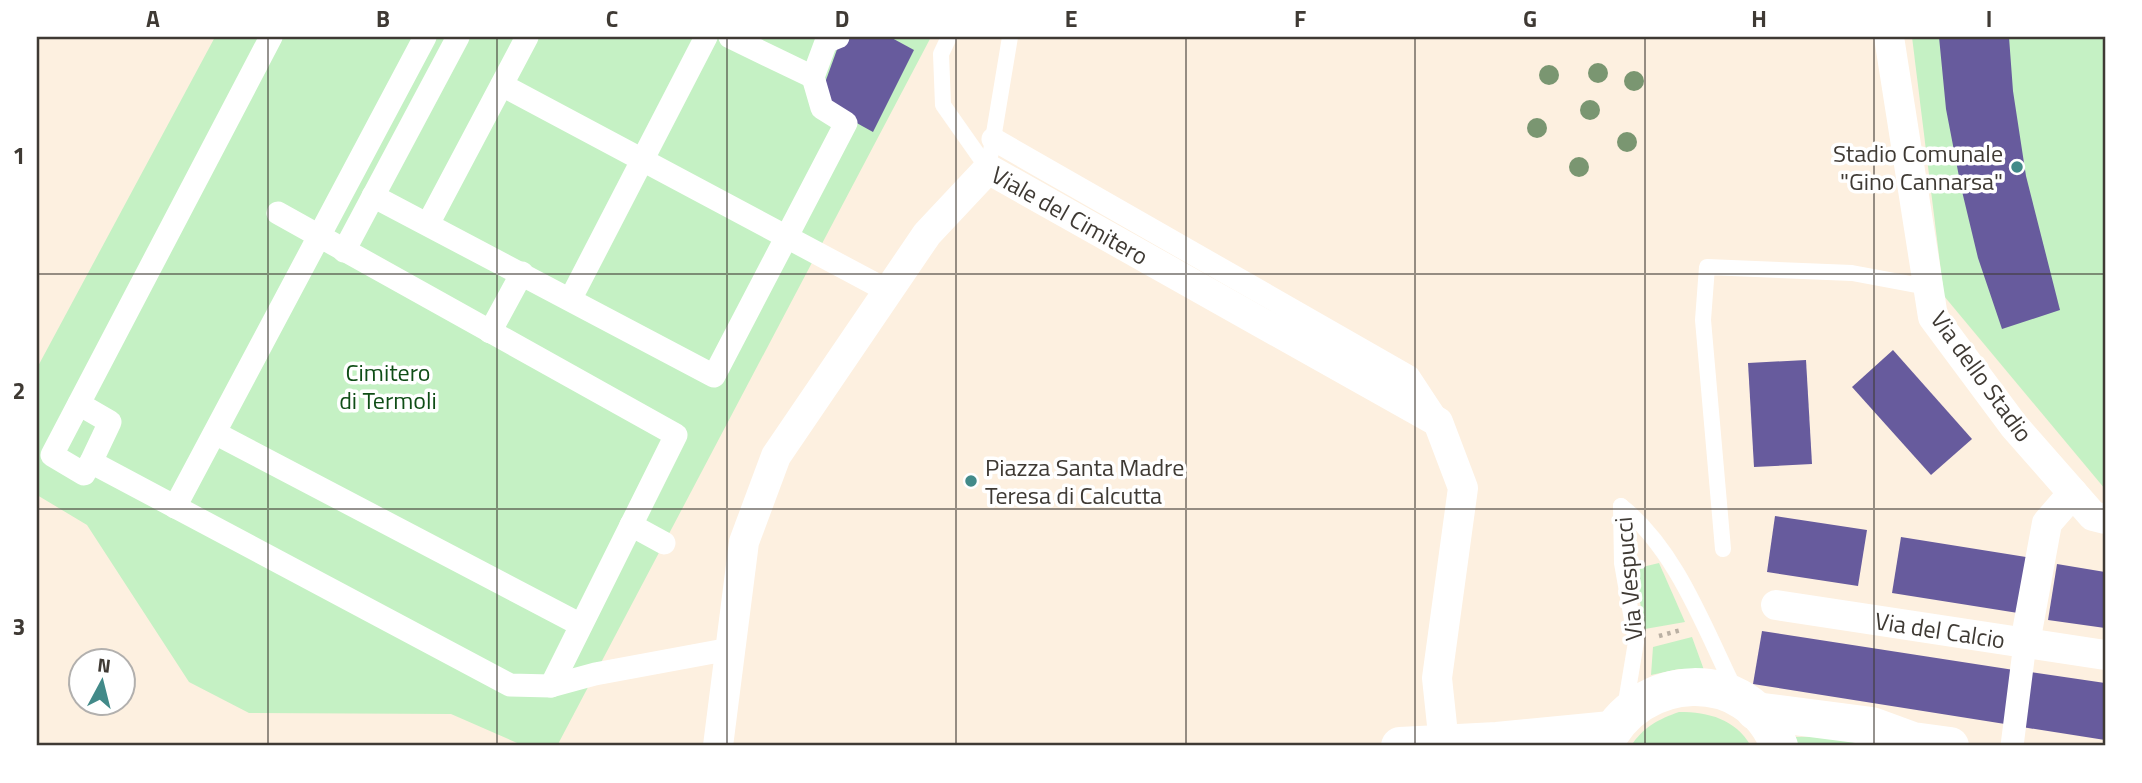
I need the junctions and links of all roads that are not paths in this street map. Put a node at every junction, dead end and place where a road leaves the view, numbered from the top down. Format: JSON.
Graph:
{"nodes":[{"id":1,"x":271,"y":37,"type":"edge"},
{"id":2,"x":425,"y":37,"type":"edge"},
{"id":3,"x":458,"y":37,"type":"edge"},
{"id":4,"x":527,"y":37,"type":"edge"},
{"id":5,"x":706,"y":37,"type":"edge"},
{"id":6,"x":730,"y":37,"type":"edge"},
{"id":7,"x":949,"y":37,"type":"edge"},
{"id":8,"x":1010,"y":37,"type":"edge"},
{"id":9,"x":1889,"y":37,"type":"edge"},
{"id":10,"x":827,"y":39,"type":"edge"},
{"id":11,"x":813,"y":77,"type":"junction"},
{"id":12,"x":502,"y":85,"type":"junction"},
{"id":13,"x":993,"y":139,"type":"junction"},
{"id":14,"x":642,"y":159,"type":"junction"},
{"id":15,"x":988,"y":169,"type":"junction"},
{"id":16,"x":373,"y":196,"type":"junction"},
{"id":17,"x":278,"y":213,"type":"dead end"},
{"id":18,"x":428,"y":224,"type":"junction"},
{"id":19,"x":319,"y":236,"type":"junction"},
{"id":20,"x":787,"y":236,"type":"junction"},
{"id":21,"x":344,"y":251,"type":"junction"},
{"id":22,"x":522,"y":273,"type":"junction"},
{"id":23,"x":1927,"y":287,"type":"junction"},
{"id":24,"x":888,"y":291,"type":"junction"},
{"id":25,"x":571,"y":298,"type":"junction"},
{"id":26,"x":490,"y":332,"type":"junction"},
{"id":27,"x":79,"y":404,"type":"junction"},
{"id":28,"x":1438,"y":422,"type":"junction"},
{"id":29,"x":215,"y":433,"type":"junction"},
{"id":30,"x":91,"y":463,"type":"junction"},
{"id":31,"x":2073,"y":493,"type":"junction"},
{"id":32,"x":175,"y":507,"type":"junction"},
{"id":33,"x":2105,"y":519,"type":"edge"},
{"id":34,"x":631,"y":525,"type":"junction"},
{"id":35,"x":664,"y":542,"type":"dead end"},
{"id":36,"x":1723,"y":549,"type":"dead end"},
{"id":37,"x":1776,"y":605,"type":"dead end"},
{"id":38,"x":582,"y":625,"type":"junction"},
{"id":39,"x":2025,"y":643,"type":"junction"},
{"id":40,"x":730,"y":649,"type":"junction"},
{"id":41,"x":2105,"y":656,"type":"edge"},
{"id":42,"x":551,"y":686,"type":"junction"},
{"id":43,"x":1748,"y":706,"type":"junction"},
{"id":44,"x":1613,"y":730,"type":"edge"},
{"id":45,"x":1444,"y":744,"type":"junction"},
{"id":46,"x":1506,"y":744,"type":"edge"},
{"id":47,"x":1919,"y":744,"type":"edge"},
{"id":48,"x":718,"y":746,"type":"edge"},
{"id":49,"x":1400,"y":746,"type":"edge"},
{"id":50,"x":1779,"y":746,"type":"edge"},
{"id":51,"x":2012,"y":746,"type":"edge"}],
"edges":[{"from":1,"to":27,"type":"street"},
{"from":2,"to":19,"type":"street"},
{"from":3,"to":16,"type":"street"},
{"from":4,"to":12,"type":"street"},
{"from":5,"to":14,"type":"street"},
{"from":6,"to":11,"type":"street"},
{"from":7,"to":15,"type":"lane"},
{"from":8,"to":13,"type":"lane"},
{"from":9,"to":23,"type":"street","name":"Via dello Stadio"},
{"from":10,"to":11,"type":"street"},
{"from":11,"to":20,"type":"street"},
{"from":12,"to":14,"type":"street"},
{"from":12,"to":18,"type":"street"},
{"from":13,"to":15,"type":"lane"},
{"from":13,"to":28,"type":"street"},
{"from":14,"to":20,"type":"street"},
{"from":14,"to":25,"type":"street"},
{"from":15,"to":24,"type":"street","name":"Viale del Cimitero"},
{"from":15,"to":28,"type":"street","name":"Viale del Cimitero"},
{"from":16,"to":18,"type":"street"},
{"from":16,"to":21,"type":"street"},
{"from":17,"to":19,"type":"street"},
{"from":18,"to":22,"type":"street"},
{"from":19,"to":21,"type":"street"},
{"from":19,"to":29,"type":"street"},
{"from":20,"to":24,"type":"street"},
{"from":20,"to":25,"type":"street"},
{"from":21,"to":26,"type":"street"},
{"from":22,"to":25,"type":"street"},
{"from":22,"to":26,"type":"street"},
{"from":23,"to":31,"type":"street","name":"Via dello Stadio"},
{"from":23,"to":36,"type":"lane"},
{"from":24,"to":40,"type":"street","name":"Viale del Cimitero"},
{"from":26,"to":34,"type":"street"},
{"from":27,"to":30,"type":"street"},
{"from":27,"to":30,"type":"street"},
{"from":28,"to":45,"type":"street"},
{"from":29,"to":32,"type":"street"},
{"from":29,"to":38,"type":"street"},
{"from":30,"to":32,"type":"street"},
{"from":31,"to":33,"type":"street","name":"Via dello Stadio"},
{"from":31,"to":39,"type":"street"},
{"from":32,"to":42,"type":"street"},
{"from":34,"to":35,"type":"street"},
{"from":34,"to":38,"type":"street"},
{"from":37,"to":39,"type":"street","name":"Via del Calcio"},
{"from":38,"to":42,"type":"street"},
{"from":39,"to":41,"type":"street","name":"Via del Calcio"},
{"from":39,"to":51,"type":"street"},
{"from":40,"to":42,"type":"street"},
{"from":40,"to":48,"type":"street","name":"Viale del Cimitero"},
{"from":43,"to":44,"type":"main road"},
{"from":43,"to":44,"type":"lane","name":"Via Vespucci"},
{"from":43,"to":47,"type":"main road"},
{"from":43,"to":50,"type":"main road"},
{"from":44,"to":46,"type":"main road"},
{"from":45,"to":46,"type":"main road"},
{"from":45,"to":49,"type":"main road"}]}
